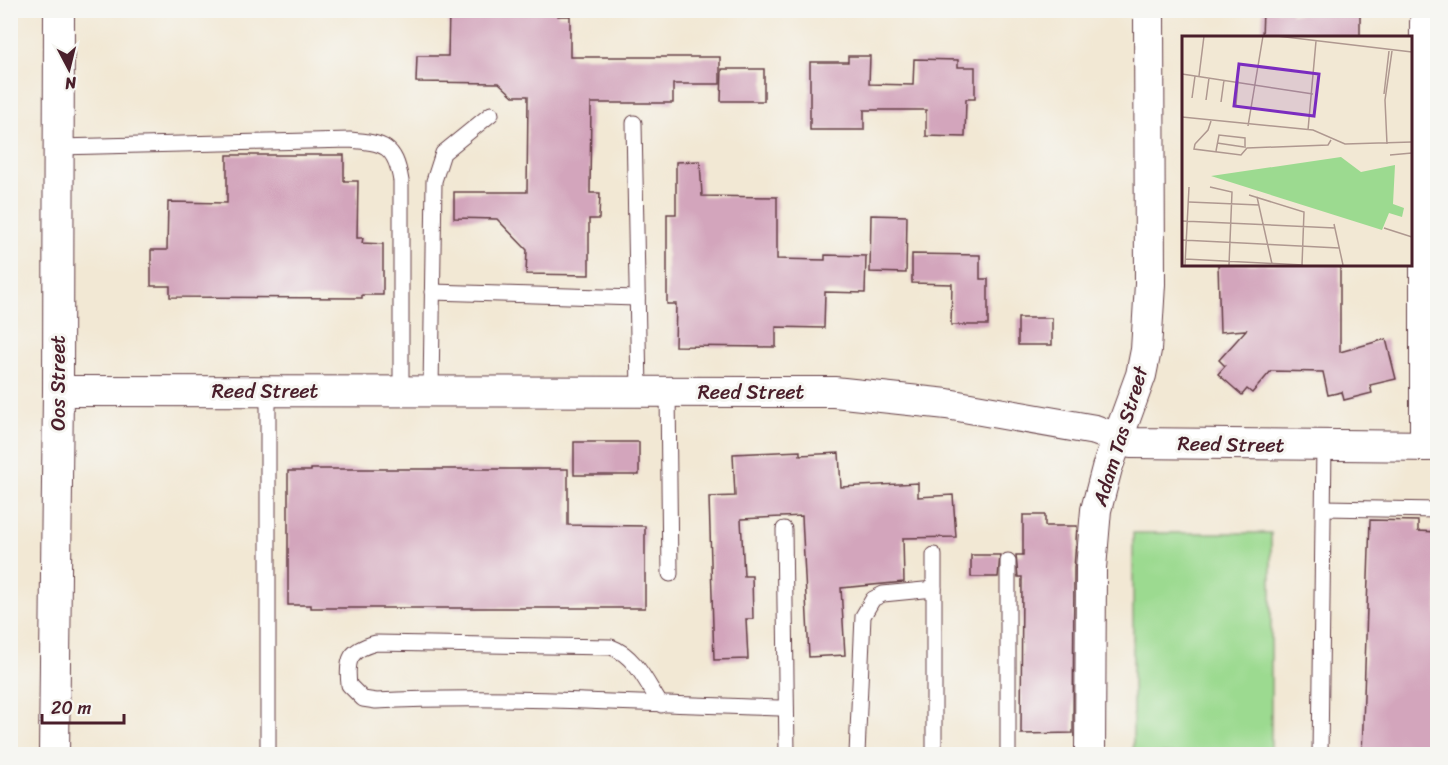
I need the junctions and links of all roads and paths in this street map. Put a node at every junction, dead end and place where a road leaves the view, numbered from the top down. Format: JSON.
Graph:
{"nodes":[{"id":1,"x":59,"y":10,"type":"edge"},
{"id":2,"x":1149,"y":10,"type":"edge"},
{"id":3,"x":1425,"y":22,"type":"dead end"},
{"id":4,"x":491,"y":114,"type":"dead end"},
{"id":5,"x":634,"y":123,"type":"dead end"},
{"id":6,"x":58,"y":147,"type":"junction"},
{"id":7,"x":432,"y":292,"type":"junction"},
{"id":8,"x":637,"y":298,"type":"junction"},
{"id":9,"x":58,"y":391,"type":"junction"},
{"id":10,"x":267,"y":391,"type":"junction"},
{"id":11,"x":401,"y":391,"type":"junction"},
{"id":12,"x":431,"y":391,"type":"junction"},
{"id":13,"x":639,"y":391,"type":"junction"},
{"id":14,"x":668,"y":391,"type":"junction"},
{"id":15,"x":1118,"y":438,"type":"junction"},
{"id":16,"x":1324,"y":445,"type":"junction"},
{"id":17,"x":1431,"y":446,"type":"edge"},
{"id":18,"x":1323,"y":508,"type":"junction"},
{"id":19,"x":1437,"y":510,"type":"edge"},
{"id":20,"x":784,"y":529,"type":"dead end"},
{"id":21,"x":934,"y":555,"type":"dead end"},
{"id":22,"x":1008,"y":561,"type":"dead end"},
{"id":23,"x":670,"y":574,"type":"dead end"},
{"id":24,"x":934,"y":589,"type":"junction"},
{"id":25,"x":661,"y":705,"type":"junction"},
{"id":26,"x":786,"y":708,"type":"junction"},
{"id":27,"x":268,"y":749,"type":"dead end"},
{"id":28,"x":54,"y":754,"type":"edge"},
{"id":29,"x":787,"y":754,"type":"edge"},
{"id":30,"x":857,"y":754,"type":"edge"},
{"id":31,"x":934,"y":754,"type":"edge"},
{"id":32,"x":1008,"y":754,"type":"edge"},
{"id":33,"x":1090,"y":754,"type":"edge"},
{"id":34,"x":1320,"y":754,"type":"edge"}],
"edges":[{"from":1,"to":6,"type":"street","name":"Oos Street"},
{"from":2,"to":15,"type":"street","name":"Adam Tas Street"},
{"from":3,"to":17,"type":"street"},
{"from":4,"to":7,"type":"lane"},
{"from":5,"to":8,"type":"lane"},
{"from":6,"to":9,"type":"street","name":"Oos Street"},
{"from":6,"to":11,"type":"lane"},
{"from":7,"to":8,"type":"lane"},
{"from":7,"to":12,"type":"lane"},
{"from":8,"to":13,"type":"lane"},
{"from":9,"to":10,"type":"street","name":"Reed Street"},
{"from":9,"to":28,"type":"street","name":"Oos Street"},
{"from":10,"to":11,"type":"street","name":"Reed Street"},
{"from":10,"to":27,"type":"lane"},
{"from":11,"to":12,"type":"street","name":"Reed Street"},
{"from":12,"to":13,"type":"street","name":"Reed Street"},
{"from":13,"to":14,"type":"street","name":"Reed Street"},
{"from":14,"to":15,"type":"street","name":"Reed Street"},
{"from":14,"to":23,"type":"lane"},
{"from":15,"to":16,"type":"street","name":"Reed Street"},
{"from":15,"to":33,"type":"street","name":"Adam Tas Street"},
{"from":16,"to":17,"type":"street","name":"Reed Street"},
{"from":16,"to":18,"type":"lane"},
{"from":18,"to":19,"type":"lane"},
{"from":18,"to":34,"type":"lane"},
{"from":20,"to":26,"type":"lane"},
{"from":21,"to":24,"type":"lane"},
{"from":22,"to":32,"type":"lane"},
{"from":24,"to":30,"type":"lane"},
{"from":24,"to":31,"type":"lane"},
{"from":25,"to":25,"type":"lane"},
{"from":25,"to":26,"type":"lane"},
{"from":26,"to":29,"type":"lane"}]}
